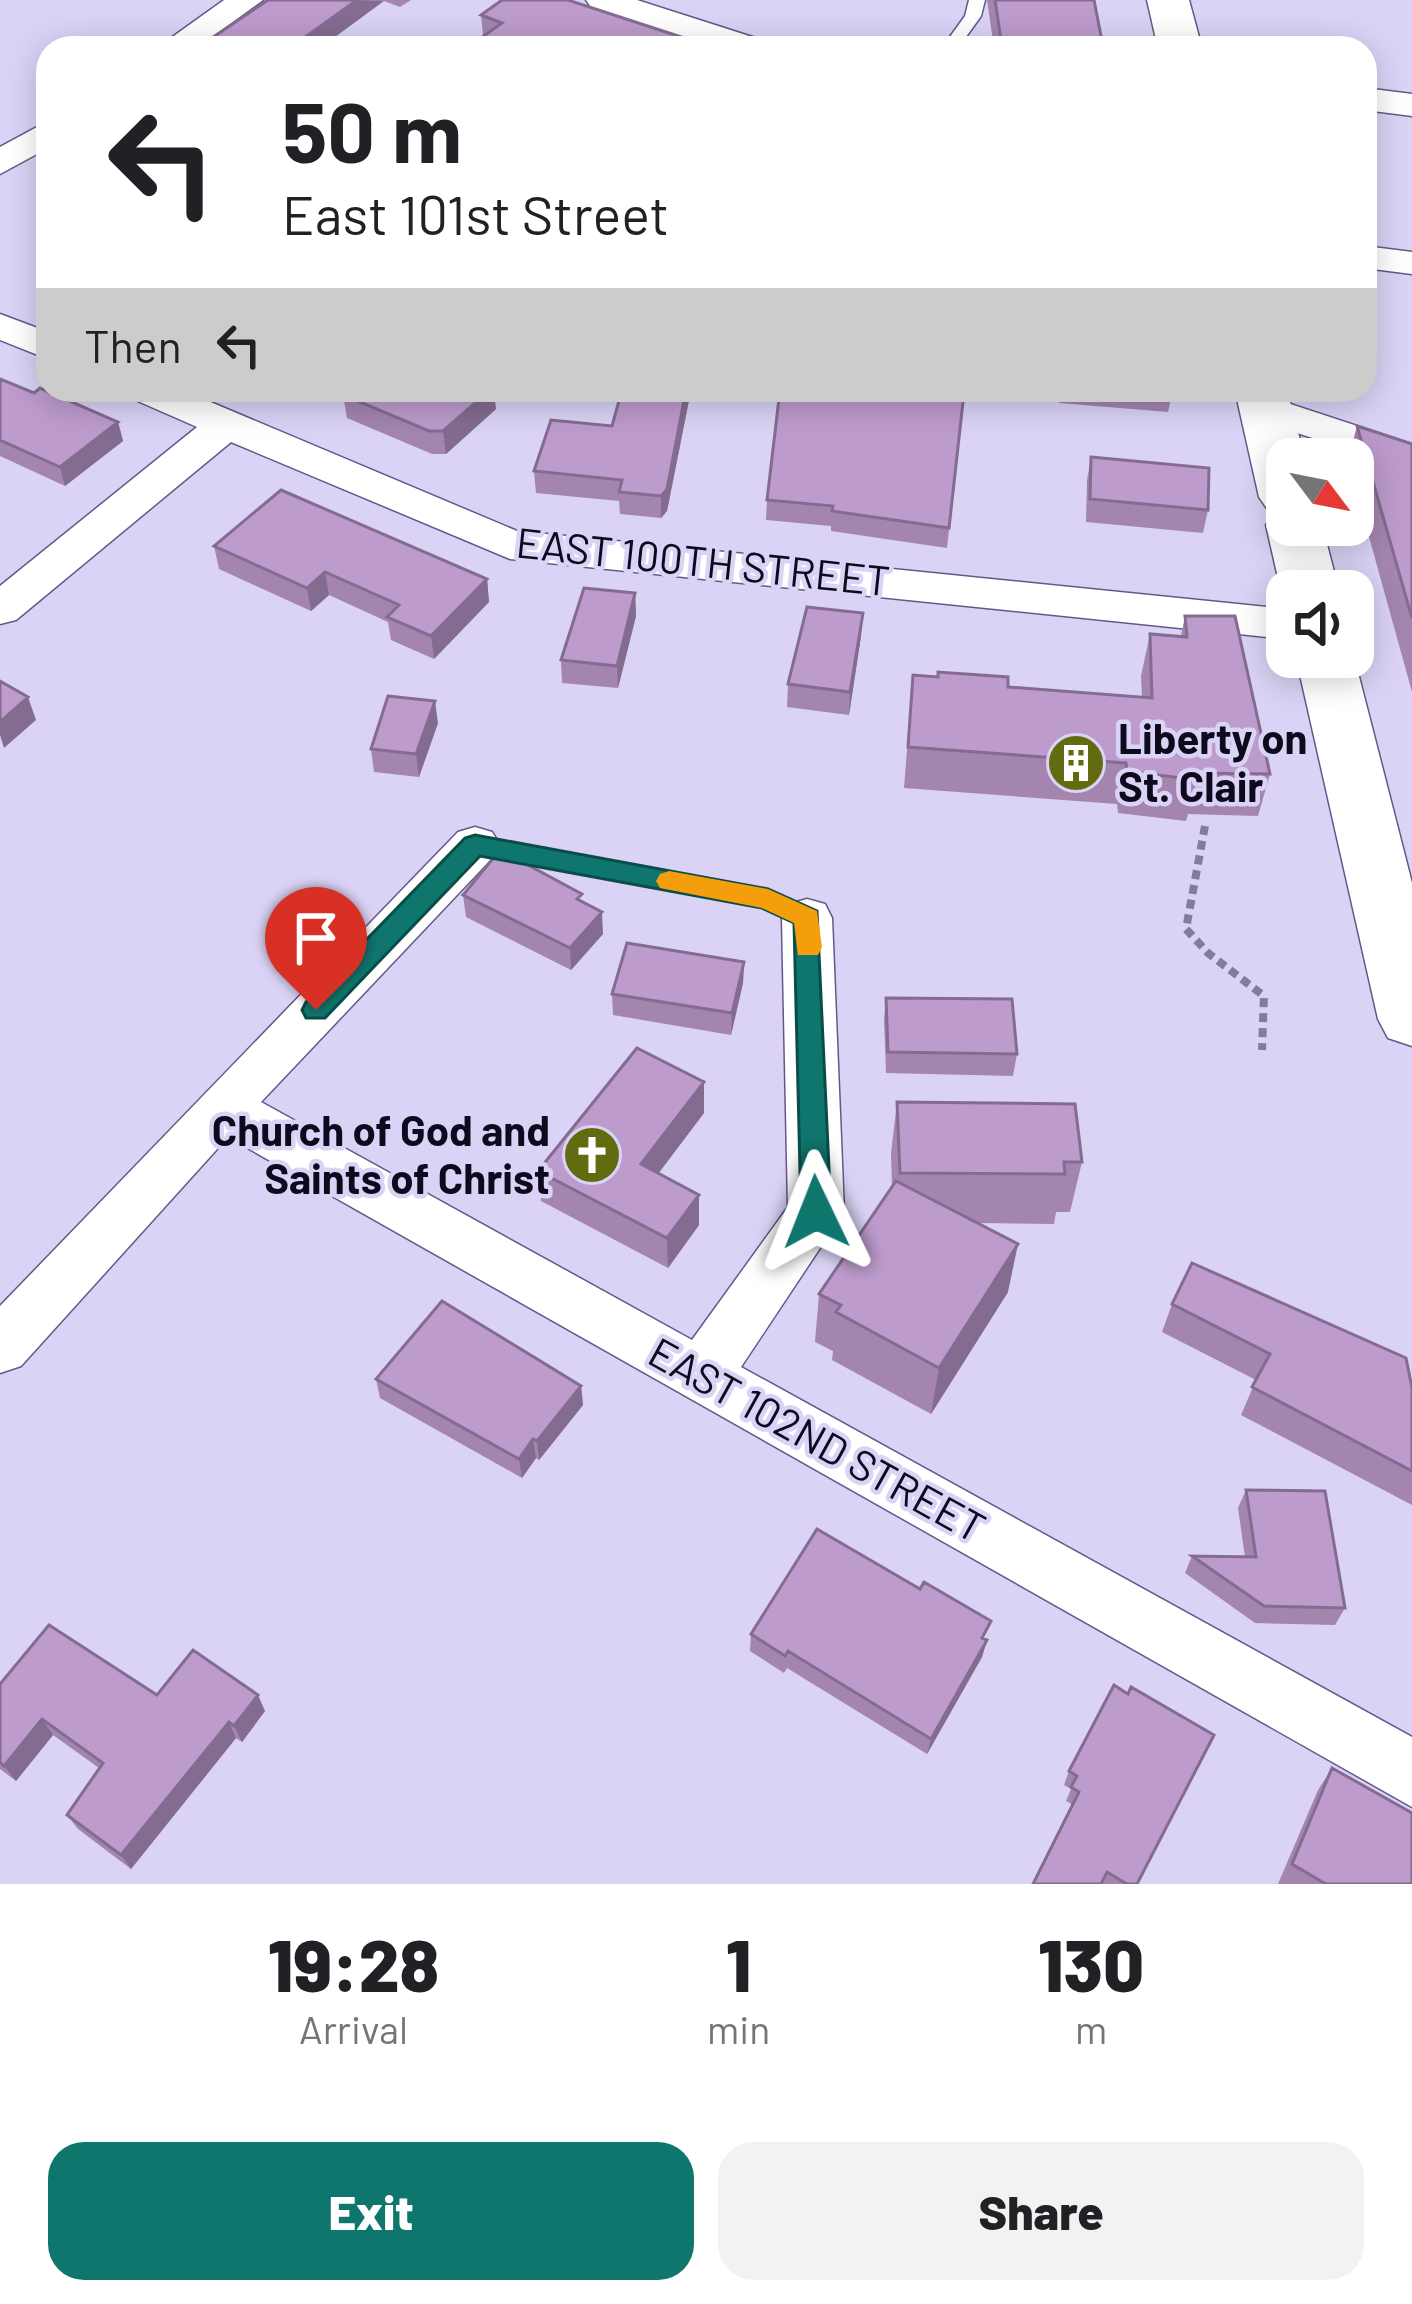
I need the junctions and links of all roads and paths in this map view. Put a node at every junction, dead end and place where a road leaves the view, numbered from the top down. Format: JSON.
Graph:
{"nodes":[{"id":1,"x":246,"y":0,"type":"edge"},
{"id":2,"x":603,"y":0,"type":"edge"},
{"id":3,"x":977,"y":0,"type":"edge"},
{"id":4,"x":1168,"y":0,"type":"edge"},
{"id":5,"x":192,"y":36,"type":"edge"},
{"id":6,"x":716,"y":36,"type":"edge"},
{"id":7,"x":959,"y":36,"type":"edge"},
{"id":8,"x":1177,"y":36,"type":"edge"},
{"id":9,"x":1377,"y":101,"type":"edge"},
{"id":10,"x":1412,"y":105,"type":"edge"},
{"id":11,"x":36,"y":140,"type":"edge"},
{"id":12,"x":0,"y":164,"type":"edge"},
{"id":13,"x":1377,"y":259,"type":"edge"},
{"id":14,"x":1412,"y":263,"type":"edge"},
{"id":15,"x":0,"y":326,"type":"edge"},
{"id":16,"x":36,"y":342,"type":"edge"},
{"id":17,"x":176,"y":402,"type":"edge"},
{"id":18,"x":1263,"y":402,"type":"edge"},
{"id":19,"x":1268,"y":402,"type":"edge"},
{"id":20,"x":227,"y":424,"type":"junction"},
{"id":21,"x":1272,"y":438,"type":"edge"},
{"id":22,"x":1412,"y":458,"type":"edge"},
{"id":23,"x":0,"y":609,"type":"edge"},
{"id":24,"x":1266,"y":623,"type":"edge"},
{"id":25,"x":1331,"y":678,"type":"edge"},
{"id":26,"x":1205,"y":826,"type":"dead end"},
{"id":27,"x":475,"y":845,"type":"joint"},
{"id":28,"x":807,"y":918,"type":"joint"},
{"id":29,"x":1411,"y":1009,"type":"edge"},
{"id":30,"x":1262,"y":1049,"type":"dead end"},
{"id":31,"x":222,"y":1107,"type":"junction"},
{"id":32,"x":0,"y":1347,"type":"edge"},
{"id":33,"x":702,"y":1375,"type":"junction"},
{"id":34,"x":1412,"y":1774,"type":"edge"}],
"edges":[{"from":1,"to":5,"type":"street"},
{"from":2,"to":6,"type":"street"},
{"from":3,"to":7,"type":"lane"},
{"from":4,"to":8,"type":"main road"},
{"from":9,"to":10,"type":"street"},
{"from":11,"to":12,"type":"street"},
{"from":13,"to":14,"type":"street"},
{"from":15,"to":16,"type":"street"},
{"from":17,"to":20,"type":"street","name":"EAST 100TH STREET"},
{"from":18,"to":21,"type":"main road"},
{"from":19,"to":22,"type":"street"},
{"from":20,"to":23,"type":"street"},
{"from":20,"to":24,"type":"street","name":"EAST 100TH STREET"},
{"from":25,"to":29,"type":"main road"},
{"from":26,"to":30,"type":"path"},
{"from":27,"to":28,"type":"lane"},
{"from":27,"to":31,"type":"street"},
{"from":28,"to":33,"type":"street"},
{"from":31,"to":32,"type":"street"},
{"from":31,"to":33,"type":"street","name":"EAST 102ND STREET"},
{"from":33,"to":34,"type":"street","name":"EAST 102ND STREET"}]}
